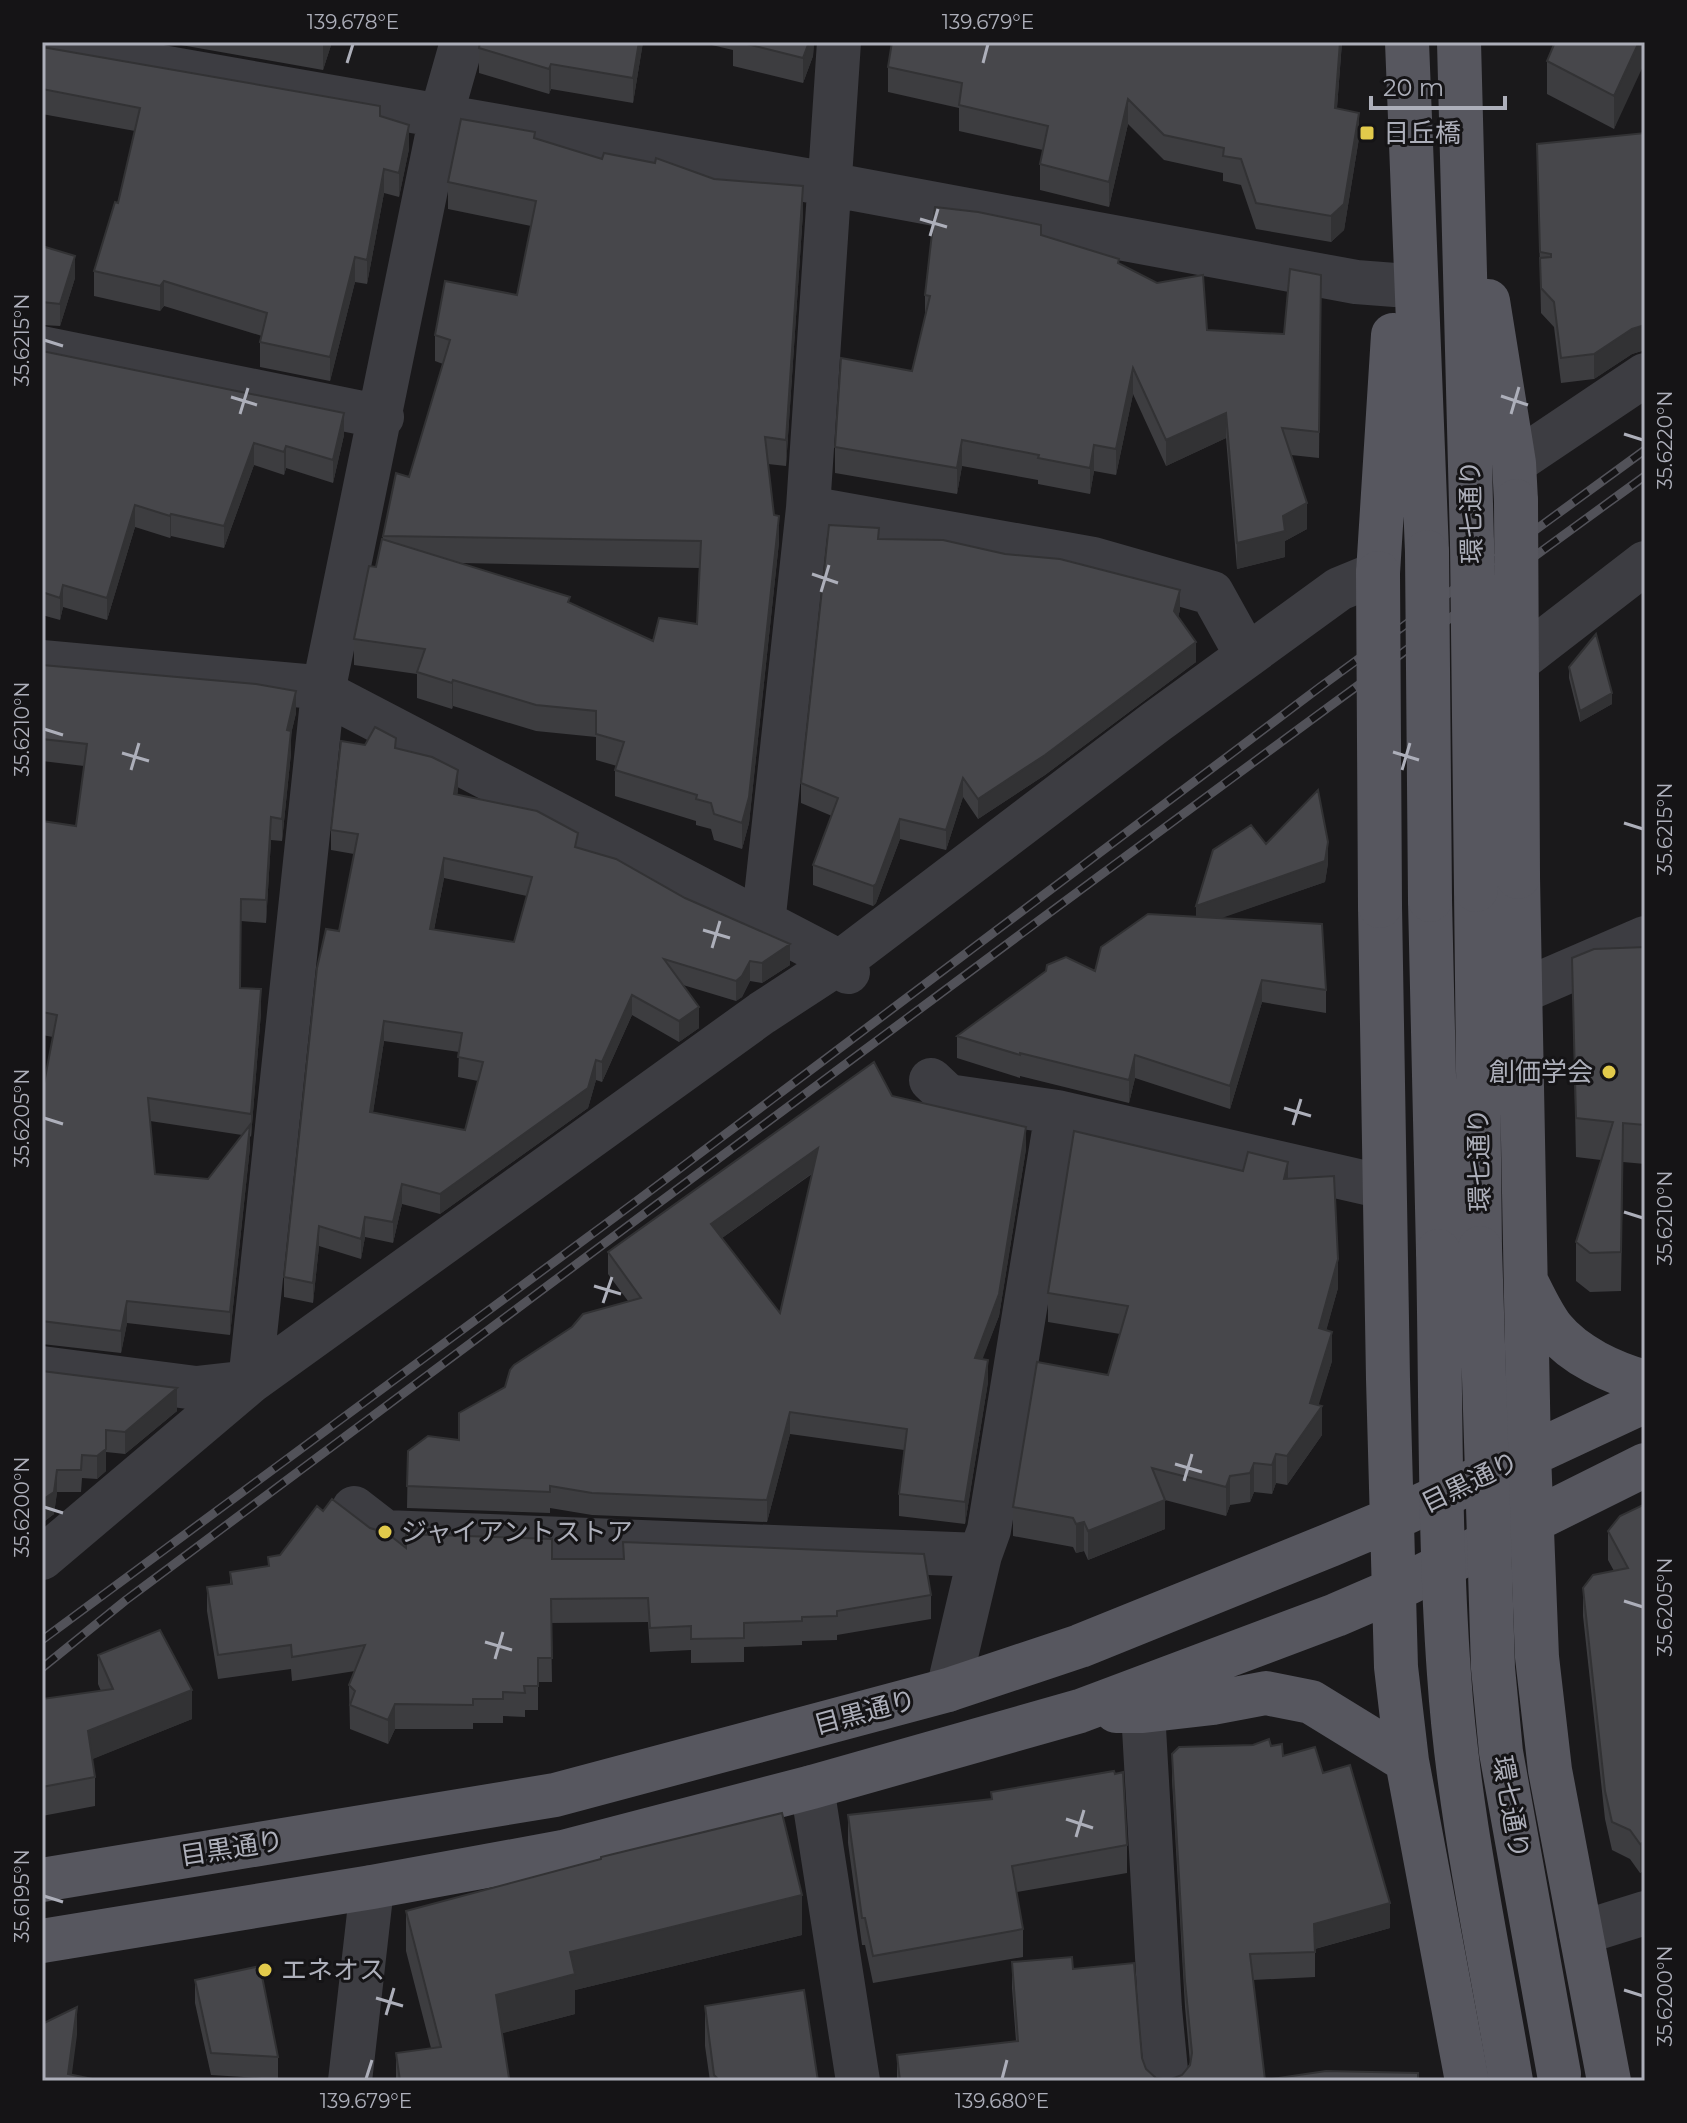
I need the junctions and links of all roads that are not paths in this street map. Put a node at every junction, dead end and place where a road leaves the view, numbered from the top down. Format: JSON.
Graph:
{"nodes":[{"id":1,"x":462,"y":42,"type":"edge"},
{"id":2,"x":839,"y":42,"type":"edge"},
{"id":3,"x":1407,"y":42,"type":"edge"},
{"id":4,"x":1459,"y":42,"type":"edge"},
{"id":5,"x":42,"y":46,"type":"edge"},
{"id":6,"x":441,"y":116,"type":"junction"},
{"id":7,"x":828,"y":184,"type":"junction"},
{"id":8,"x":1464,"y":189,"type":"junction"},
{"id":9,"x":1411,"y":190,"type":"junction"},
{"id":10,"x":1395,"y":285,"type":"junction"},
{"id":11,"x":42,"y":348,"type":"edge"},
{"id":12,"x":1645,"y":375,"type":"edge"},
{"id":13,"x":382,"y":417,"type":"junction"},
{"id":14,"x":1515,"y":482,"type":"junction"},
{"id":15,"x":808,"y":508,"type":"junction"},
{"id":16,"x":1645,"y":563,"type":"edge"},
{"id":17,"x":1378,"y":573,"type":"junction"},
{"id":18,"x":1247,"y":656,"type":"junction"},
{"id":19,"x":1518,"y":661,"type":"junction"},
{"id":20,"x":42,"y":662,"type":"edge"},
{"id":21,"x":323,"y":692,"type":"junction"},
{"id":22,"x":763,"y":924,"type":"junction"},
{"id":23,"x":1645,"y":938,"type":"edge"},
{"id":24,"x":844,"y":967,"type":"junction"},
{"id":25,"x":1520,"y":992,"type":"junction"},
{"id":26,"x":931,"y":1080,"type":"dead end"},
{"id":27,"x":1057,"y":1112,"type":"junction"},
{"id":28,"x":1384,"y":1187,"type":"junction"},
{"id":29,"x":1459,"y":1250,"type":"junction"},
{"id":30,"x":1528,"y":1285,"type":"junction"},
{"id":31,"x":42,"y":1368,"type":"edge"},
{"id":32,"x":250,"y":1382,"type":"junction"},
{"id":33,"x":1645,"y":1382,"type":"edge"},
{"id":34,"x":1645,"y":1401,"type":"edge"},
{"id":35,"x":1529,"y":1454,"type":"junction"},
{"id":36,"x":1645,"y":1465,"type":"edge"},
{"id":37,"x":354,"y":1508,"type":"dead end"},
{"id":38,"x":1392,"y":1519,"type":"junction"},
{"id":39,"x":1531,"y":1521,"type":"junction"},
{"id":40,"x":980,"y":1555,"type":"junction"},
{"id":41,"x":42,"y":1558,"type":"edge"},
{"id":42,"x":1394,"y":1590,"type":"junction"},
{"id":43,"x":948,"y":1690,"type":"junction"},
{"id":44,"x":1080,"y":1711,"type":"junction"},
{"id":45,"x":1143,"y":1711,"type":"junction"},
{"id":46,"x":1407,"y":1761,"type":"junction"},
{"id":47,"x":812,"y":1787,"type":"junction"},
{"id":48,"x":42,"y":1880,"type":"edge"},
{"id":49,"x":372,"y":1887,"type":"junction"},
{"id":50,"x":1645,"y":1913,"type":"edge"},
{"id":51,"x":1581,"y":1933,"type":"junction"},
{"id":52,"x":42,"y":1941,"type":"edge"},
{"id":53,"x":1560,"y":2077,"type":"edge"},
{"id":54,"x":350,"y":2081,"type":"edge"},
{"id":55,"x":858,"y":2081,"type":"edge"},
{"id":56,"x":1167,"y":2081,"type":"edge"},
{"id":57,"x":1467,"y":2081,"type":"edge"},
{"id":58,"x":1511,"y":2081,"type":"edge"},
{"id":59,"x":1609,"y":2081,"type":"edge"}],
"edges":[{"from":1,"to":6,"type":"street"},
{"from":2,"to":7,"type":"street"},
{"from":3,"to":9,"type":"main road","name":"環七通り"},
{"from":4,"to":8,"type":"main road","name":"環七通り"},
{"from":5,"to":6,"type":"street"},
{"from":6,"to":7,"type":"street"},
{"from":6,"to":13,"type":"street"},
{"from":7,"to":10,"type":"street"},
{"from":7,"to":15,"type":"street"},
{"from":8,"to":14,"type":"main road"},
{"from":8,"to":29,"type":"main road","name":"環七通り","bridge":true},
{"from":9,"to":10,"type":"main road"},
{"from":9,"to":29,"type":"main road","name":"環七通り","bridge":true},
{"from":10,"to":17,"type":"main road"},
{"from":11,"to":13,"type":"street"},
{"from":12,"to":14,"type":"street"},
{"from":13,"to":21,"type":"street"},
{"from":14,"to":19,"type":"main road","bridge":true},
{"from":15,"to":18,"type":"street"},
{"from":15,"to":22,"type":"street"},
{"from":16,"to":19,"type":"street"},
{"from":17,"to":18,"type":"street"},
{"from":17,"to":28,"type":"main road","bridge":true},
{"from":18,"to":24,"type":"street"},
{"from":19,"to":25,"type":"main road","bridge":true},
{"from":20,"to":21,"type":"street"},
{"from":21,"to":22,"type":"street"},
{"from":21,"to":32,"type":"street"},
{"from":22,"to":24,"type":"street"},
{"from":23,"to":25,"type":"street"},
{"from":24,"to":32,"type":"street"},
{"from":25,"to":30,"type":"main road"},
{"from":26,"to":27,"type":"street"},
{"from":27,"to":28,"type":"street"},
{"from":27,"to":40,"type":"street"},
{"from":28,"to":38,"type":"main road"},
{"from":29,"to":53,"type":"main road","name":"環七通り","bridge":true},
{"from":29,"to":58,"type":"main road","name":"環七通り","bridge":true},
{"from":30,"to":33,"type":"main road"},
{"from":30,"to":35,"type":"main road"},
{"from":31,"to":32,"type":"street"},
{"from":32,"to":41,"type":"street"},
{"from":34,"to":35,"type":"main road","name":"目黒通り"},
{"from":35,"to":38,"type":"main road","name":"目黒通り"},
{"from":35,"to":39,"type":"main road"},
{"from":36,"to":39,"type":"main road"},
{"from":37,"to":40,"type":"street"},
{"from":38,"to":42,"type":"main road"},
{"from":38,"to":43,"type":"main road","name":"目黒通り"},
{"from":39,"to":42,"type":"main road"},
{"from":39,"to":51,"type":"main road"},
{"from":40,"to":43,"type":"street"},
{"from":42,"to":44,"type":"main road"},
{"from":42,"to":46,"type":"main road"},
{"from":43,"to":48,"type":"main road","name":"目黒通り"},
{"from":44,"to":45,"type":"main road"},
{"from":44,"to":47,"type":"main road"},
{"from":45,"to":46,"type":"main road"},
{"from":45,"to":56,"type":"street"},
{"from":46,"to":57,"type":"main road"},
{"from":47,"to":49,"type":"main road"},
{"from":47,"to":55,"type":"street"},
{"from":49,"to":52,"type":"main road"},
{"from":49,"to":54,"type":"street"},
{"from":50,"to":51,"type":"street"},
{"from":51,"to":59,"type":"main road"}]}
